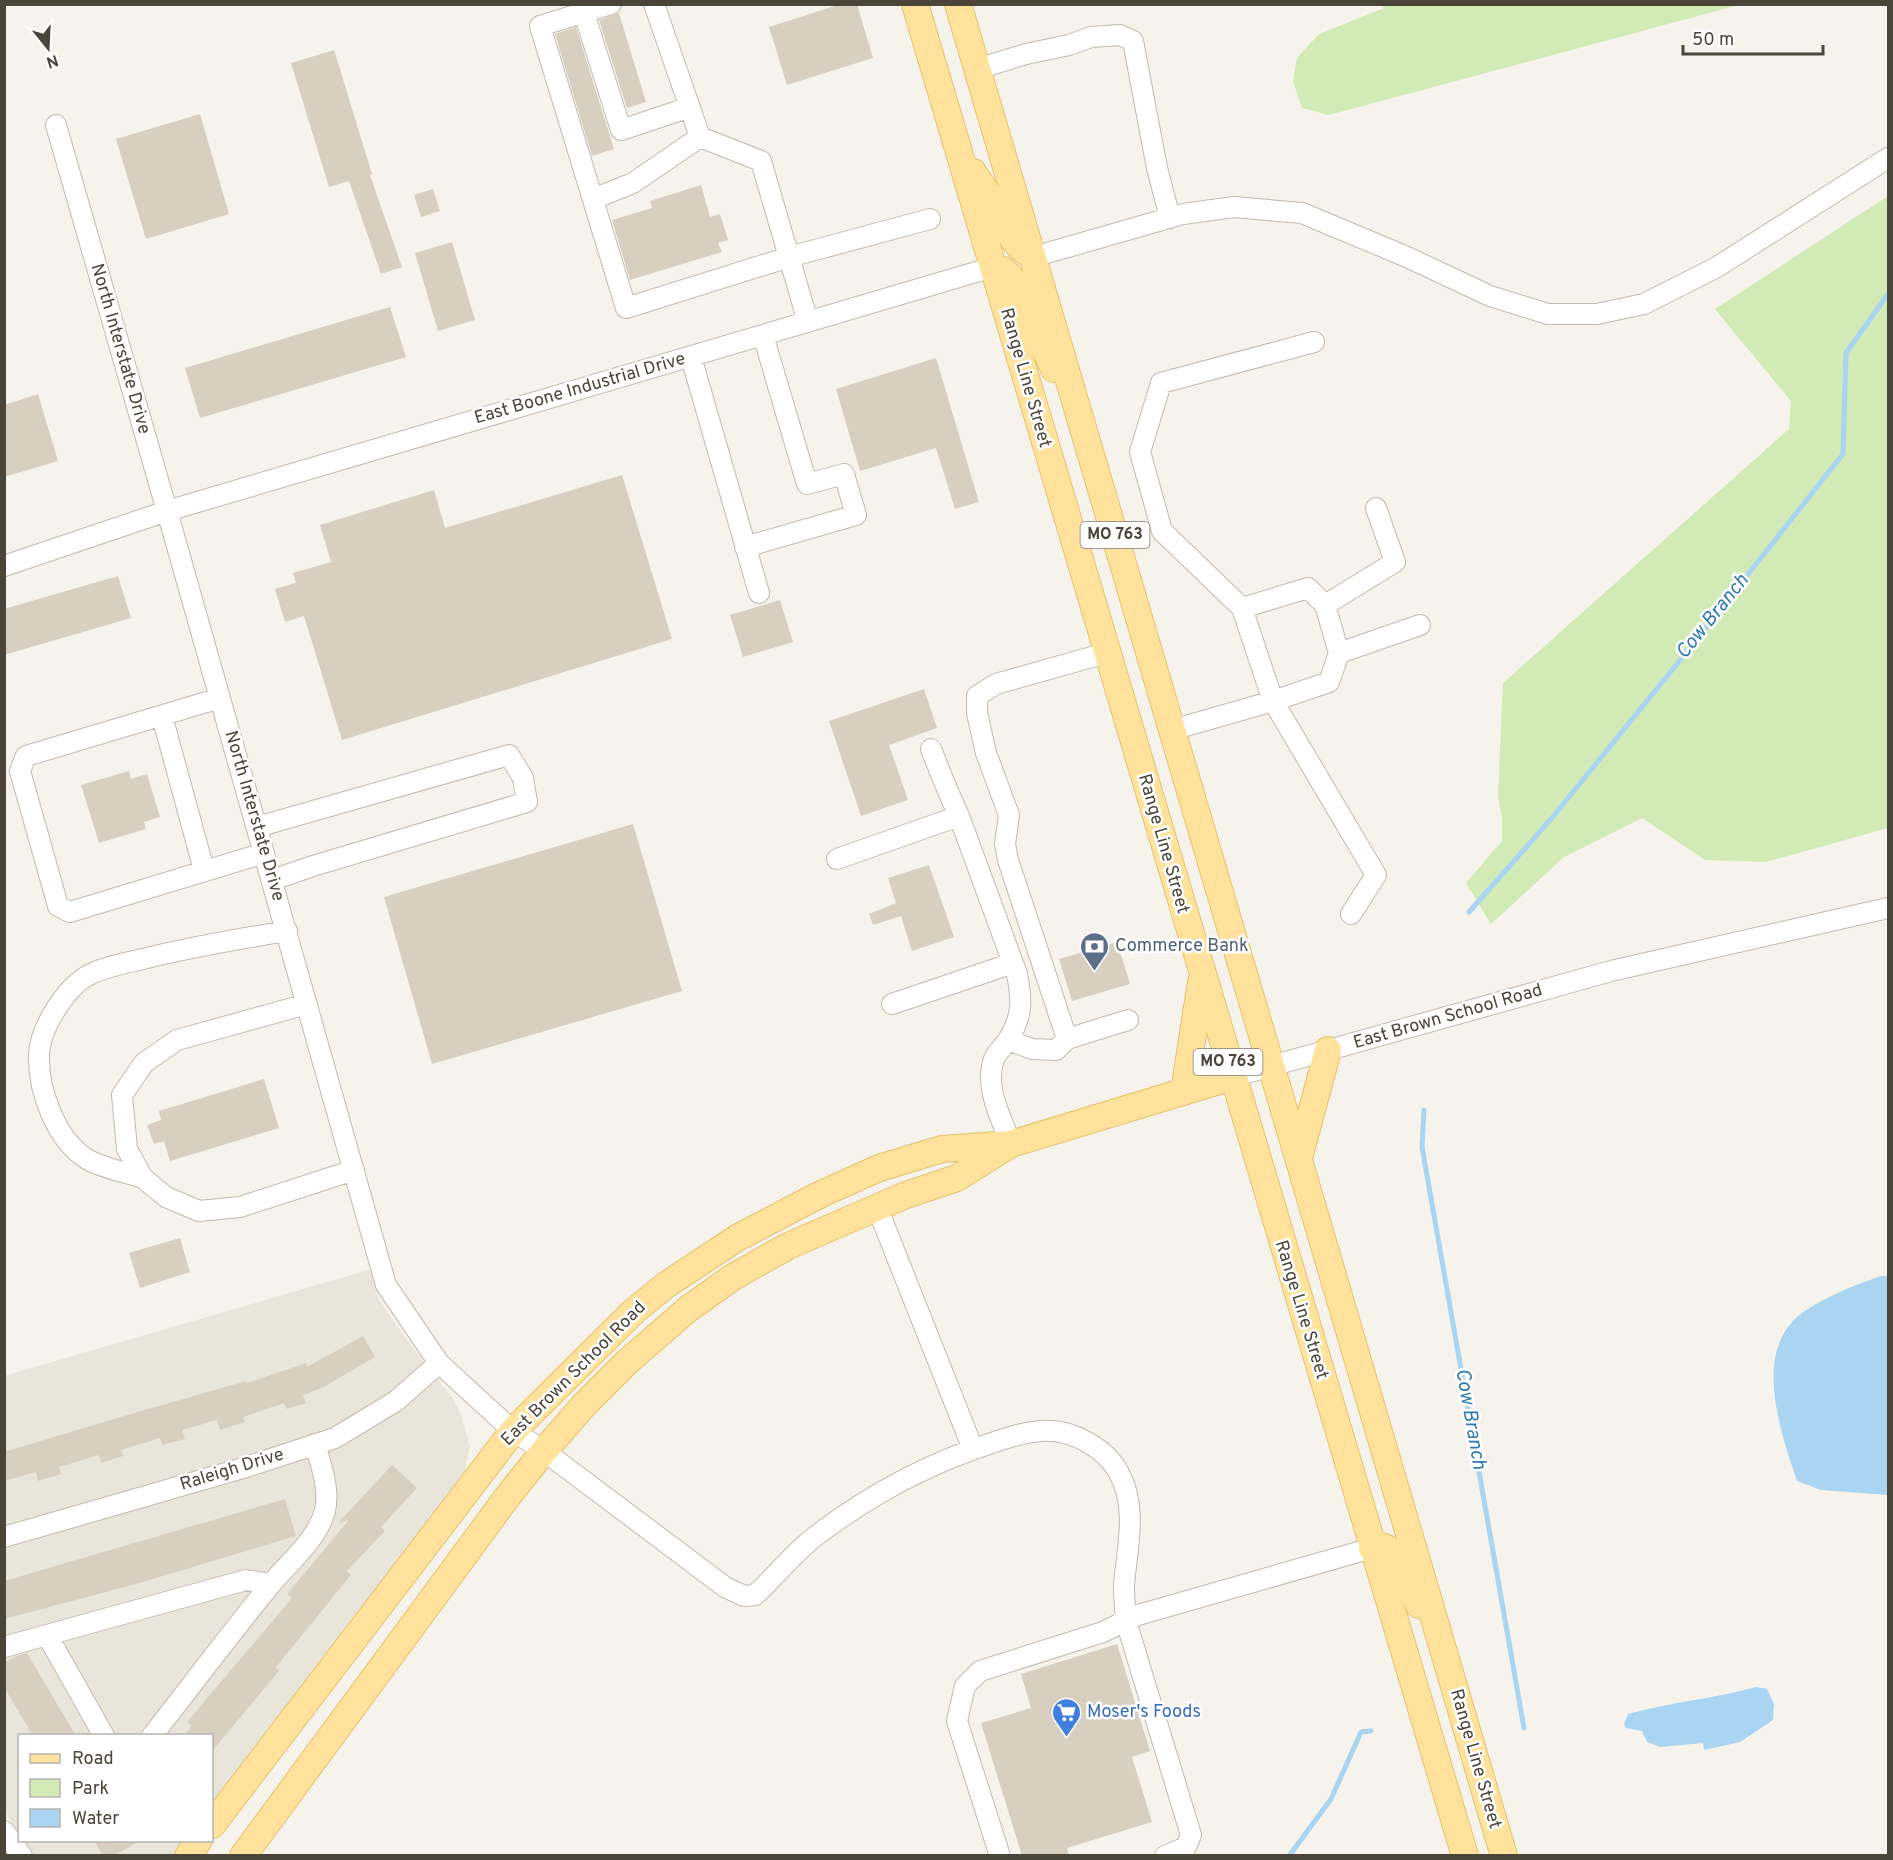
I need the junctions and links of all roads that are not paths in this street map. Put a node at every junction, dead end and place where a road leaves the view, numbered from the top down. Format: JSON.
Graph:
{"nodes":[{"id":1,"x":611,"y":4,"type":"edge"},
{"id":2,"x":654,"y":4,"type":"edge"},
{"id":3,"x":915,"y":4,"type":"edge"},
{"id":4,"x":958,"y":4,"type":"edge"},
{"id":5,"x":584,"y":13,"type":"junction"},
{"id":6,"x":977,"y":69,"type":"junction"},
{"id":7,"x":690,"y":107,"type":"junction"},
{"id":8,"x":56,"y":125,"type":"dead end"},
{"id":9,"x":700,"y":137,"type":"junction"},
{"id":10,"x":957,"y":147,"type":"junction"},
{"id":11,"x":1888,"y":158,"type":"edge"},
{"id":12,"x":593,"y":199,"type":"junction"},
{"id":13,"x":1170,"y":218,"type":"junction"},
{"id":14,"x":930,"y":219,"type":"dead end"},
{"id":15,"x":789,"y":257,"type":"junction"},
{"id":16,"x":1033,"y":257,"type":"junction"},
{"id":17,"x":993,"y":267,"type":"junction"},
{"id":18,"x":808,"y":322,"type":"junction"},
{"id":19,"x":763,"y":335,"type":"junction"},
{"id":20,"x":1314,"y":342,"type":"dead end"},
{"id":21,"x":691,"y":357,"type":"junction"},
{"id":22,"x":1084,"y":429,"type":"junction"},
{"id":23,"x":1376,"y":508,"type":"dead end"},
{"id":24,"x":167,"y":511,"type":"junction"},
{"id":25,"x":745,"y":547,"type":"junction"},
{"id":26,"x":4,"y":566,"type":"edge"},
{"id":27,"x":759,"y":593,"type":"dead end"},
{"id":28,"x":1325,"y":605,"type":"junction"},
{"id":29,"x":1242,"y":608,"type":"junction"},
{"id":30,"x":1420,"y":625,"type":"dead end"},
{"id":31,"x":1106,"y":652,"type":"junction"},
{"id":32,"x":1339,"y":653,"type":"junction"},
{"id":33,"x":220,"y":698,"type":"junction"},
{"id":34,"x":1274,"y":701,"type":"junction"},
{"id":35,"x":162,"y":716,"type":"junction"},
{"id":36,"x":1172,"y":730,"type":"junction"},
{"id":37,"x":931,"y":749,"type":"dead end"},
{"id":38,"x":959,"y":816,"type":"junction"},
{"id":39,"x":257,"y":827,"type":"junction"},
{"id":40,"x":264,"y":853,"type":"junction"},
{"id":41,"x":837,"y":859,"type":"dead end"},
{"id":42,"x":204,"y":870,"type":"junction"},
{"id":43,"x":272,"y":880,"type":"junction"},
{"id":44,"x":1888,"y":908,"type":"edge"},
{"id":45,"x":1351,"y":914,"type":"dead end"},
{"id":46,"x":286,"y":931,"type":"junction"},
{"id":47,"x":1013,"y":963,"type":"junction"},
{"id":48,"x":1202,"y":976,"type":"junction"},
{"id":49,"x":307,"y":1004,"type":"junction"},
{"id":50,"x":892,"y":1004,"type":"dead end"},
{"id":51,"x":1128,"y":1020,"type":"dead end"},
{"id":52,"x":1067,"y":1039,"type":"junction"},
{"id":53,"x":1008,"y":1040,"type":"junction"},
{"id":54,"x":1328,"y":1050,"type":"junction"},
{"id":55,"x":1272,"y":1066,"type":"junction"},
{"id":56,"x":1232,"y":1077,"type":"junction"},
{"id":57,"x":1184,"y":1092,"type":"junction"},
{"id":58,"x":1011,"y":1144,"type":"junction"},
{"id":59,"x":1299,"y":1158,"type":"junction"},
{"id":60,"x":354,"y":1170,"type":"junction"},
{"id":61,"x":143,"y":1179,"type":"junction"},
{"id":62,"x":877,"y":1207,"type":"junction"},
{"id":63,"x":439,"y":1363,"type":"junction"},
{"id":64,"x":513,"y":1431,"type":"junction"},
{"id":65,"x":315,"y":1444,"type":"junction"},
{"id":66,"x":973,"y":1449,"type":"junction"},
{"id":67,"x":544,"y":1451,"type":"junction"},
{"id":68,"x":4,"y":1537,"type":"edge"},
{"id":69,"x":1372,"y":1548,"type":"junction"},
{"id":70,"x":271,"y":1584,"type":"junction"},
{"id":71,"x":1126,"y":1621,"type":"junction"},
{"id":72,"x":47,"y":1635,"type":"junction"},
{"id":73,"x":4,"y":1647,"type":"edge"},
{"id":74,"x":1443,"y":1647,"type":"junction"},
{"id":75,"x":103,"y":1734,"type":"edge"},
{"id":76,"x":154,"y":1734,"type":"edge"},
{"id":77,"x":213,"y":1824,"type":"edge"},
{"id":78,"x":4,"y":1831,"type":"edge"},
{"id":79,"x":198,"y":1842,"type":"edge"},
{"id":80,"x":22,"y":1856,"type":"edge"},
{"id":81,"x":188,"y":1856,"type":"edge"},
{"id":82,"x":243,"y":1856,"type":"edge"},
{"id":83,"x":999,"y":1856,"type":"edge"},
{"id":84,"x":1165,"y":1856,"type":"edge"},
{"id":85,"x":1464,"y":1856,"type":"edge"},
{"id":86,"x":1504,"y":1856,"type":"edge"}],
"edges":[{"from":1,"to":5,"type":"street"},
{"from":2,"to":7,"type":"street"},
{"from":3,"to":10,"type":"main road","name":"Range Line Street","number":"MO 763"},
{"from":4,"to":6,"type":"main road","name":"Range Line Street","number":"MO 763"},
{"from":5,"to":7,"type":"street"},
{"from":5,"to":12,"type":"street"},
{"from":6,"to":13,"type":"street"},
{"from":6,"to":16,"type":"main road","name":"Range Line Street","number":"MO 763"},
{"from":7,"to":9,"type":"street"},
{"from":8,"to":24,"type":"street","name":"North Interstate Drive"},
{"from":9,"to":12,"type":"street"},
{"from":9,"to":15,"type":"street"},
{"from":10,"to":16,"type":"main road"},
{"from":10,"to":17,"type":"main road","name":"Range Line Street","number":"MO 763"},
{"from":11,"to":13,"type":"street"},
{"from":12,"to":15,"type":"street"},
{"from":13,"to":16,"type":"street"},
{"from":14,"to":15,"type":"street"},
{"from":15,"to":18,"type":"street"},
{"from":16,"to":22,"type":"main road","name":"Range Line Street","number":"MO 763"},
{"from":17,"to":18,"type":"street","name":"East Boone Industrial Drive"},
{"from":17,"to":22,"type":"main road"},
{"from":17,"to":31,"type":"main road","name":"Range Line Street","number":"MO 763"},
{"from":18,"to":19,"type":"street","name":"East Boone Industrial Drive"},
{"from":19,"to":21,"type":"street","name":"East Boone Industrial Drive"},
{"from":19,"to":25,"type":"street"},
{"from":20,"to":29,"type":"street"},
{"from":21,"to":24,"type":"street","name":"East Boone Industrial Drive"},
{"from":21,"to":25,"type":"street"},
{"from":22,"to":36,"type":"main road","name":"Range Line Street","number":"MO 763"},
{"from":23,"to":28,"type":"street"},
{"from":24,"to":26,"type":"street","name":"East Boone Industrial Drive"},
{"from":24,"to":33,"type":"street","name":"North Interstate Drive"},
{"from":25,"to":27,"type":"street"},
{"from":28,"to":29,"type":"street"},
{"from":28,"to":32,"type":"street"},
{"from":29,"to":34,"type":"street"},
{"from":30,"to":32,"type":"street"},
{"from":31,"to":48,"type":"main road","name":"Range Line Street","number":"MO 763"},
{"from":31,"to":52,"type":"street"},
{"from":32,"to":34,"type":"street"},
{"from":33,"to":35,"type":"street"},
{"from":33,"to":39,"type":"street","name":"North Interstate Drive"},
{"from":34,"to":36,"type":"street"},
{"from":34,"to":45,"type":"street"},
{"from":35,"to":42,"type":"street"},
{"from":35,"to":42,"type":"street"},
{"from":36,"to":55,"type":"main road","name":"Range Line Street","number":"MO 763"},
{"from":37,"to":38,"type":"street"},
{"from":38,"to":41,"type":"street"},
{"from":38,"to":47,"type":"street"},
{"from":39,"to":40,"type":"street","name":"North Interstate Drive"},
{"from":39,"to":43,"type":"street"},
{"from":40,"to":42,"type":"street"},
{"from":40,"to":43,"type":"street","name":"North Interstate Drive"},
{"from":43,"to":46,"type":"street","name":"North Interstate Drive"},
{"from":44,"to":54,"type":"street","name":"East Brown School Road"},
{"from":46,"to":49,"type":"street","name":"North Interstate Drive"},
{"from":46,"to":61,"type":"street"},
{"from":47,"to":50,"type":"street"},
{"from":47,"to":53,"type":"street"},
{"from":48,"to":56,"type":"main road","name":"Range Line Street","number":"MO 763"},
{"from":48,"to":57,"type":"main road"},
{"from":49,"to":60,"type":"street","name":"North Interstate Drive"},
{"from":49,"to":61,"type":"street"},
{"from":51,"to":52,"type":"street"},
{"from":52,"to":53,"type":"street"},
{"from":53,"to":58,"type":"street"},
{"from":54,"to":55,"type":"street","name":"East Brown School Road"},
{"from":54,"to":59,"type":"main road"},
{"from":55,"to":56,"type":"street","name":"East Brown School Road"},
{"from":55,"to":59,"type":"main road","name":"Range Line Street","number":"MO 763"},
{"from":56,"to":57,"type":"main road","name":"East Brown School Road"},
{"from":56,"to":69,"type":"main road","name":"Range Line Street","number":"MO 763"},
{"from":57,"to":58,"type":"main road","name":"East Brown School Road"},
{"from":58,"to":62,"type":"main road","name":"East Brown School Road"},
{"from":58,"to":64,"type":"main road","name":"East Brown School Road"},
{"from":59,"to":74,"type":"main road","name":"Range Line Street","number":"MO 763"},
{"from":60,"to":61,"type":"street"},
{"from":60,"to":63,"type":"street","name":"North Interstate Drive"},
{"from":62,"to":66,"type":"street"},
{"from":62,"to":67,"type":"main road","name":"East Brown School Road"},
{"from":63,"to":64,"type":"street","name":"North Interstate Drive"},
{"from":63,"to":65,"type":"street","name":"Raleigh Drive"},
{"from":64,"to":67,"type":"street","name":"North Interstate Drive"},
{"from":64,"to":77,"type":"main road","name":"East Brown School Road"},
{"from":65,"to":68,"type":"street","name":"Raleigh Drive"},
{"from":65,"to":70,"type":"street"},
{"from":66,"to":67,"type":"street","name":"North Interstate Drive"},
{"from":66,"to":71,"type":"street","name":"North Interstate Drive"},
{"from":67,"to":82,"type":"main road","name":"East Brown School Road"},
{"from":69,"to":71,"type":"street"},
{"from":69,"to":74,"type":"main road"},
{"from":69,"to":85,"type":"main road","name":"Range Line Street","number":"MO 763"},
{"from":70,"to":72,"type":"street"},
{"from":70,"to":76,"type":"street"},
{"from":71,"to":83,"type":"street"},
{"from":71,"to":84,"type":"street","name":"North Interstate Drive"},
{"from":72,"to":73,"type":"street"},
{"from":72,"to":75,"type":"street"},
{"from":74,"to":86,"type":"main road","name":"Range Line Street","number":"MO 763"},
{"from":78,"to":80,"type":"street"},
{"from":79,"to":81,"type":"main road"}]}
